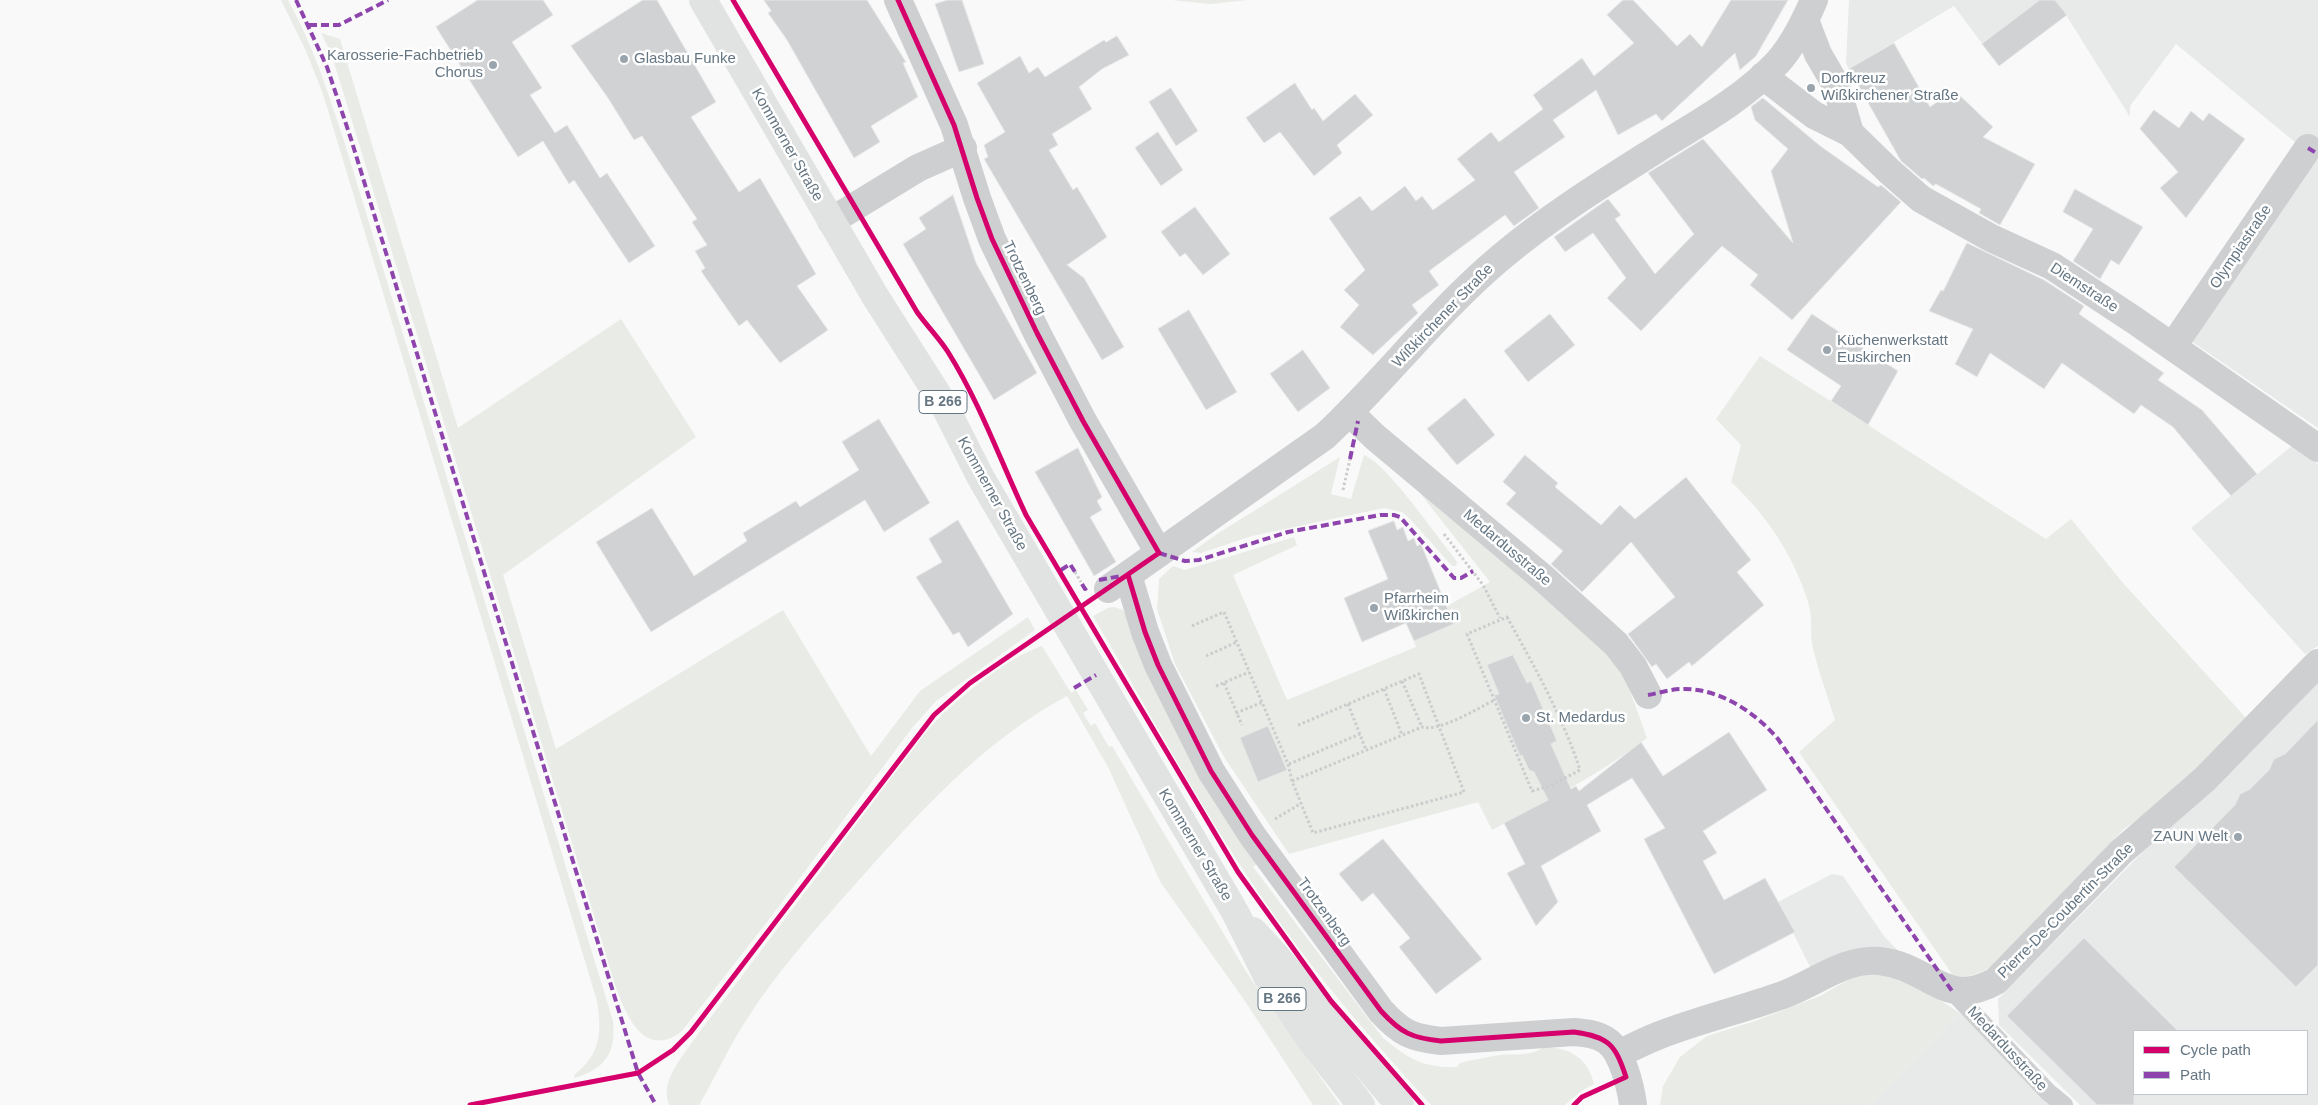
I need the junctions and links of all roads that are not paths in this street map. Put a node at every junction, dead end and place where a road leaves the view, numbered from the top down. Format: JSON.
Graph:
{"nodes":[{"id":1,"x":703,"y":0,"type":"edge"},
{"id":2,"x":898,"y":0,"type":"edge"},
{"id":3,"x":1810,"y":10,"type":"edge"},
{"id":4,"x":1763,"y":76,"type":"junction"},
{"id":5,"x":1850,"y":132,"type":"junction"},
{"id":6,"x":963,"y":148,"type":"junction"},
{"id":7,"x":2308,"y":148,"type":"dead end"},
{"id":8,"x":832,"y":221,"type":"junction"},
{"id":9,"x":2173,"y":346,"type":"junction"},
{"id":10,"x":1350,"y":413,"type":"junction"},
{"id":11,"x":2318,"y":448,"type":"edge"},
{"id":12,"x":1159,"y":553,"type":"junction"},
{"id":13,"x":1106,"y":583,"type":"joint"},
{"id":14,"x":2318,"y":663,"type":"edge"},
{"id":15,"x":1648,"y":696,"type":"dead end"},
{"id":16,"x":1235,"y":912,"type":"junction"},
{"id":17,"x":1952,"y":991,"type":"junction"},
{"id":18,"x":1622,"y":1065,"type":"junction"},
{"id":19,"x":1361,"y":1105,"type":"edge"},
{"id":20,"x":1400,"y":1105,"type":"edge"},
{"id":21,"x":1611,"y":1105,"type":"edge"},
{"id":22,"x":1633,"y":1105,"type":"edge"},
{"id":23,"x":2064,"y":1105,"type":"edge"}],
"edges":[{"from":1,"to":8,"type":"main road","name":"Kommerner Straße","number":"B 266"},
{"from":2,"to":6,"type":"street","name":"Trotzenberg"},
{"from":3,"to":4,"type":"street","name":"Wißkirchener Straße"},
{"from":3,"to":5,"type":"street","name":"Diemstraße"},
{"from":4,"to":5,"type":"street","name":"Diemstraße"},
{"from":4,"to":10,"type":"street","name":"Wißkirchener Straße"},
{"from":5,"to":9,"type":"street","name":"Diemstraße"},
{"from":6,"to":8,"type":"street"},
{"from":6,"to":12,"type":"street","name":"Trotzenberg"},
{"from":7,"to":9,"type":"street","name":"Olympiastraße"},
{"from":8,"to":16,"type":"main road","name":"Kommerner Straße","number":"B 266"},
{"from":9,"to":11,"type":"street","name":"Diemstraße"},
{"from":10,"to":12,"type":"street","name":"Wißkirchener Straße"},
{"from":10,"to":15,"type":"street","name":"Medardusstraße"},
{"from":12,"to":13,"type":"street","name":"Wißkirchener Straße"},
{"from":13,"to":18,"type":"street","name":"Trotzenberg"},
{"from":14,"to":17,"type":"street","name":"Pierre-De-Coubertin-Straße"},
{"from":16,"to":19,"type":"main road","name":"Kommerner Straße","number":"B 266"},
{"from":16,"to":20,"type":"main road","name":"Kommerner Straße","number":"B 266"},
{"from":17,"to":18,"type":"street"},
{"from":17,"to":23,"type":"lane","name":"Medardusstraße"},
{"from":18,"to":21,"type":"street"},
{"from":18,"to":22,"type":"street"}]}
